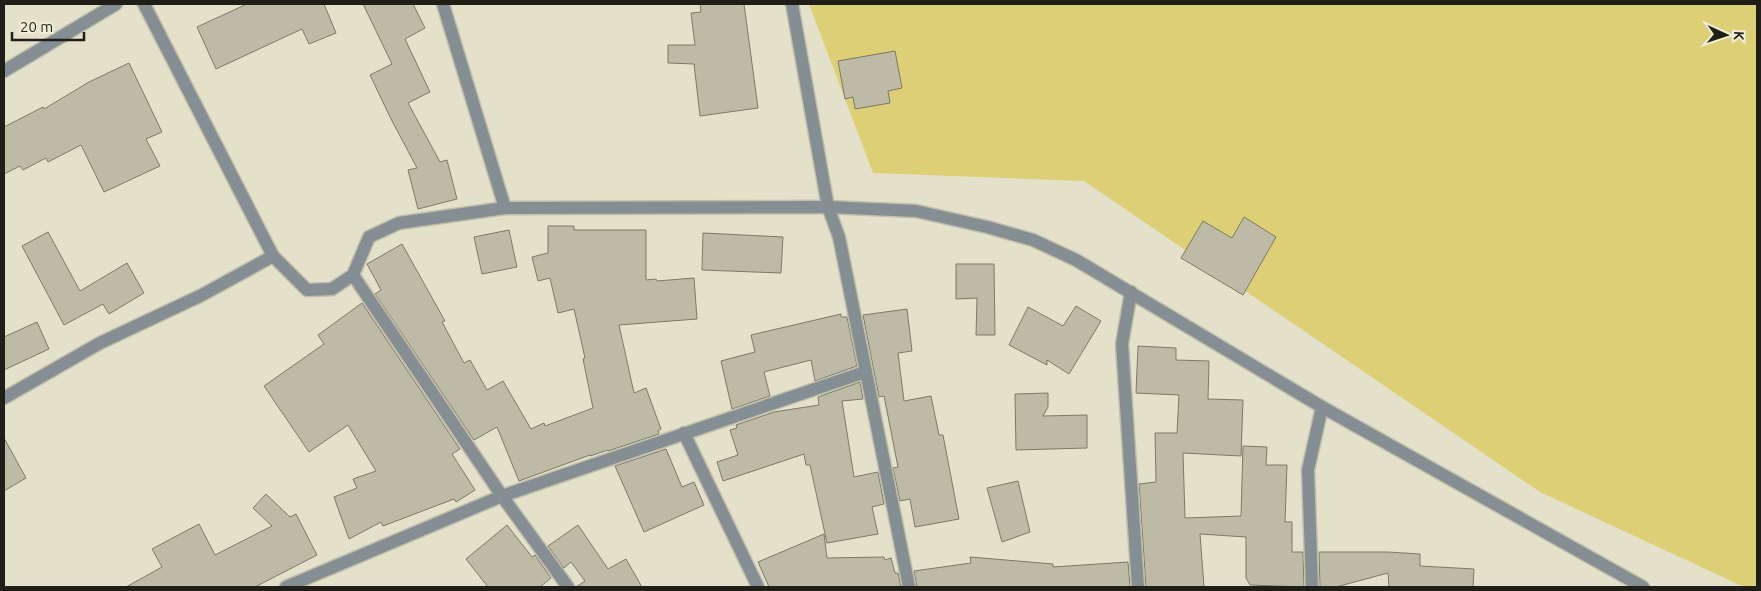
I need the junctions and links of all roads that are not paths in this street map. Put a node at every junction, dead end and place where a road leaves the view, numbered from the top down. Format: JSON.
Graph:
{"nodes":[{"id":1,"x":116,"y":4,"type":"edge"},
{"id":2,"x":144,"y":4,"type":"edge"},
{"id":3,"x":443,"y":4,"type":"edge"},
{"id":4,"x":792,"y":4,"type":"edge"},
{"id":5,"x":4,"y":71,"type":"edge"},
{"id":6,"x":828,"y":207,"type":"junction"},
{"id":7,"x":505,"y":208,"type":"junction"},
{"id":8,"x":273,"y":256,"type":"junction"},
{"id":9,"x":353,"y":275,"type":"junction"},
{"id":10,"x":1131,"y":292,"type":"junction"},
{"id":11,"x":865,"y":372,"type":"junction"},
{"id":12,"x":4,"y":398,"type":"edge"},
{"id":13,"x":1322,"y":407,"type":"junction"},
{"id":14,"x":684,"y":433,"type":"junction"},
{"id":15,"x":502,"y":496,"type":"junction"},
{"id":16,"x":286,"y":587,"type":"edge"},
{"id":17,"x":568,"y":587,"type":"edge"},
{"id":18,"x":758,"y":587,"type":"edge"},
{"id":19,"x":909,"y":587,"type":"edge"},
{"id":20,"x":1138,"y":587,"type":"edge"},
{"id":21,"x":1312,"y":587,"type":"edge"},
{"id":22,"x":1643,"y":587,"type":"edge"}],
"edges":[{"from":1,"to":5,"type":"street"},
{"from":2,"to":8,"type":"street"},
{"from":3,"to":7,"type":"street"},
{"from":4,"to":6,"type":"street"},
{"from":6,"to":7,"type":"street"},
{"from":6,"to":10,"type":"street"},
{"from":6,"to":11,"type":"street"},
{"from":7,"to":9,"type":"street"},
{"from":8,"to":9,"type":"street"},
{"from":8,"to":12,"type":"street"},
{"from":9,"to":15,"type":"street"},
{"from":10,"to":13,"type":"street"},
{"from":10,"to":20,"type":"street"},
{"from":11,"to":14,"type":"street"},
{"from":11,"to":19,"type":"street"},
{"from":13,"to":21,"type":"street"},
{"from":13,"to":22,"type":"street"},
{"from":14,"to":15,"type":"street"},
{"from":14,"to":18,"type":"street"},
{"from":15,"to":16,"type":"street"},
{"from":15,"to":17,"type":"street"}]}
